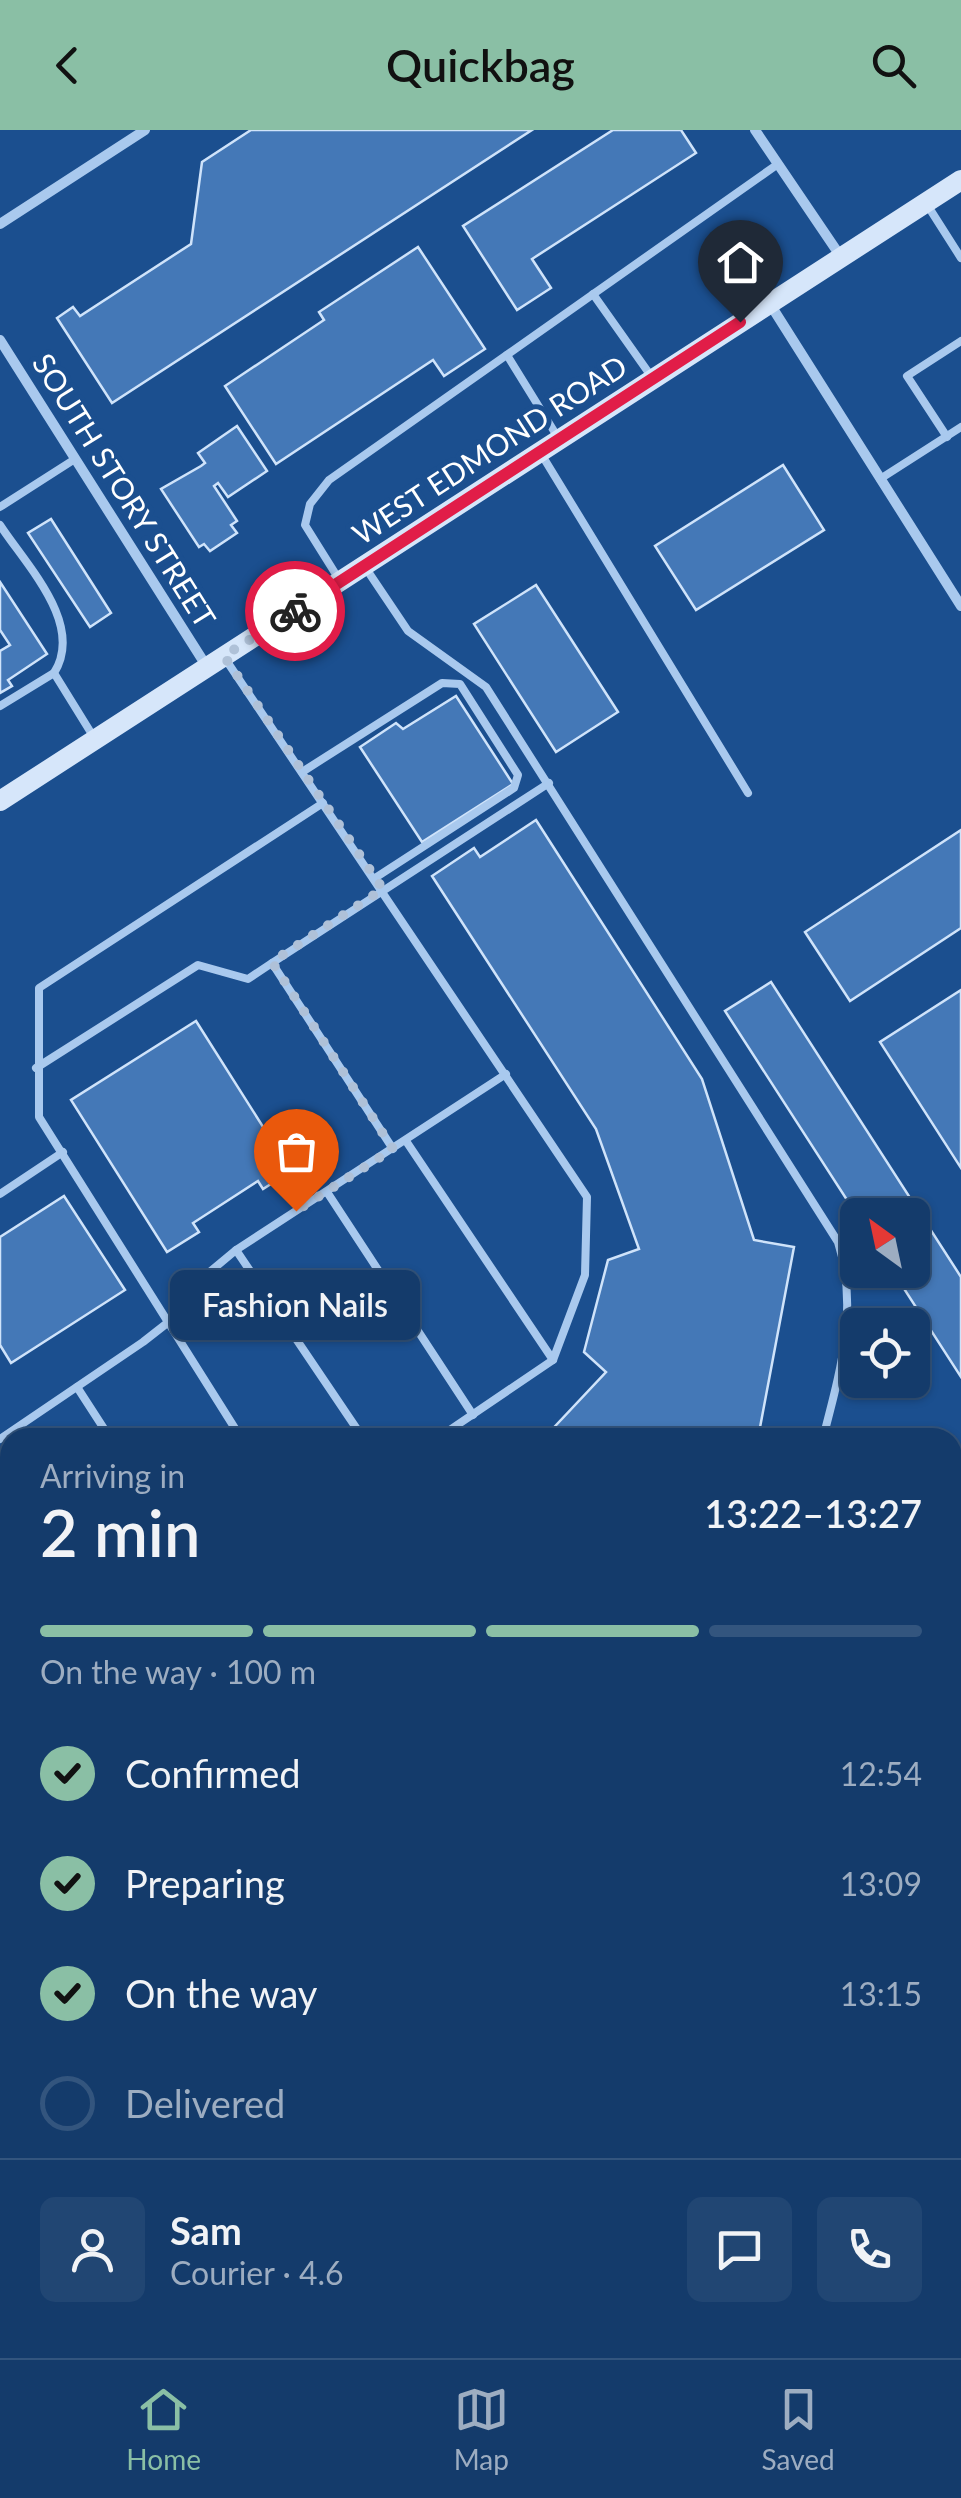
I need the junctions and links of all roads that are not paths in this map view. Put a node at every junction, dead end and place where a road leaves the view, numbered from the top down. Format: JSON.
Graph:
{"nodes":[{"id":1,"x":144,"y":130,"type":"edge"},
{"id":2,"x":755,"y":130,"type":"edge"},
{"id":3,"x":778,"y":164,"type":"junction"},
{"id":4,"x":961,"y":180,"type":"edge"},
{"id":5,"x":926,"y":203,"type":"junction"},
{"id":6,"x":0,"y":224,"type":"edge"},
{"id":7,"x":842,"y":258,"type":"junction"},
{"id":8,"x":961,"y":258,"type":"edge"},
{"id":9,"x":593,"y":294,"type":"junction"},
{"id":10,"x":770,"y":304,"type":"junction"},
{"id":11,"x":0,"y":340,"type":"edge"},
{"id":12,"x":961,"y":341,"type":"edge"},
{"id":13,"x":507,"y":354,"type":"junction"},
{"id":14,"x":653,"y":378,"type":"junction"},
{"id":15,"x":961,"y":427,"type":"edge"},
{"id":16,"x":947,"y":437,"type":"junction"},
{"id":17,"x":560,"y":439,"type":"junction"},
{"id":18,"x":540,"y":452,"type":"junction"},
{"id":19,"x":75,"y":458,"type":"junction"},
{"id":20,"x":880,"y":479,"type":"junction"},
{"id":21,"x":0,"y":508,"type":"edge"},
{"id":22,"x":0,"y":525,"type":"edge"},
{"id":23,"x":364,"y":566,"type":"junction"},
{"id":24,"x":340,"y":581,"type":"junction"},
{"id":25,"x":961,"y":606,"type":"edge"},
{"id":26,"x":216,"y":662,"type":"junction"},
{"id":27,"x":54,"y":673,"type":"junction"},
{"id":28,"x":0,"y":706,"type":"edge"},
{"id":29,"x":95,"y":740,"type":"junction"},
{"id":30,"x":302,"y":772,"type":"junction"},
{"id":31,"x":549,"y":782,"type":"junction"},
{"id":32,"x":748,"y":793,"type":"dead end"},
{"id":33,"x":0,"y":800,"type":"edge"},
{"id":34,"x":324,"y":803,"type":"junction"},
{"id":35,"x":375,"y":878,"type":"junction"},
{"id":36,"x":383,"y":889,"type":"junction"},
{"id":37,"x":272,"y":962,"type":"junction"},
{"id":38,"x":36,"y":1068,"type":"junction"},
{"id":39,"x":506,"y":1074,"type":"junction"},
{"id":40,"x":406,"y":1141,"type":"junction"},
{"id":41,"x":393,"y":1149,"type":"junction"},
{"id":42,"x":63,"y":1152,"type":"junction"},
{"id":43,"x":327,"y":1192,"type":"junction"},
{"id":44,"x":0,"y":1194,"type":"edge"},
{"id":45,"x":236,"y":1250,"type":"junction"},
{"id":46,"x":166,"y":1324,"type":"junction"},
{"id":47,"x":553,"y":1360,"type":"junction"},
{"id":48,"x":77,"y":1387,"type":"junction"},
{"id":49,"x":472,"y":1416,"type":"junction"},
{"id":50,"x":15,"y":1428,"type":"edge"},
{"id":51,"x":104,"y":1428,"type":"edge"},
{"id":52,"x":234,"y":1428,"type":"edge"},
{"id":53,"x":356,"y":1428,"type":"edge"},
{"id":54,"x":453,"y":1428,"type":"edge"},
{"id":55,"x":826,"y":1428,"type":"edge"}],
"edges":[{"from":1,"to":6,"type":"street"},
{"from":2,"to":3,"type":"street"},
{"from":3,"to":7,"type":"street"},
{"from":3,"to":9,"type":"lane"},
{"from":4,"to":5,"type":"main road","name":"WEST EDMOND ROAD"},
{"from":5,"to":7,"type":"main road","name":"WEST EDMOND ROAD"},
{"from":5,"to":8,"type":"lane"},
{"from":7,"to":10,"type":"main road","name":"WEST EDMOND ROAD"},
{"from":9,"to":13,"type":"lane"},
{"from":9,"to":14,"type":"lane"},
{"from":10,"to":14,"type":"main road","name":"WEST EDMOND ROAD"},
{"from":10,"to":20,"type":"street"},
{"from":11,"to":19,"type":"street","name":"SOUTH STORY STREET"},
{"from":12,"to":16,"type":"lane"},
{"from":13,"to":17,"type":"lane"},
{"from":13,"to":24,"type":"lane"},
{"from":14,"to":17,"type":"main road","name":"WEST EDMOND ROAD"},
{"from":15,"to":16,"type":"lane"},
{"from":16,"to":20,"type":"lane"},
{"from":17,"to":18,"type":"main road","name":"WEST EDMOND ROAD"},
{"from":18,"to":23,"type":"main road","name":"WEST EDMOND ROAD"},
{"from":18,"to":32,"type":"lane"},
{"from":19,"to":21,"type":"lane"},
{"from":19,"to":26,"type":"street","name":"SOUTH STORY STREET"},
{"from":20,"to":25,"type":"street"},
{"from":22,"to":27,"type":"lane"},
{"from":23,"to":24,"type":"main road","name":"WEST EDMOND ROAD"},
{"from":23,"to":31,"type":"lane"},
{"from":24,"to":26,"type":"main road","name":"WEST EDMOND ROAD"},
{"from":26,"to":29,"type":"main road","name":"WEST EDMOND ROAD"},
{"from":26,"to":30,"type":"lane"},
{"from":27,"to":28,"type":"lane"},
{"from":27,"to":29,"type":"lane"},
{"from":29,"to":33,"type":"main road","name":"WEST EDMOND ROAD"},
{"from":30,"to":34,"type":"lane"},
{"from":30,"to":35,"type":"lane"},
{"from":31,"to":36,"type":"lane"},
{"from":31,"to":55,"type":"lane"},
{"from":34,"to":35,"type":"lane"},
{"from":34,"to":38,"type":"lane"},
{"from":35,"to":36,"type":"lane"},
{"from":36,"to":37,"type":"lane"},
{"from":36,"to":39,"type":"lane"},
{"from":37,"to":38,"type":"lane"},
{"from":37,"to":41,"type":"lane"},
{"from":38,"to":42,"type":"lane"},
{"from":39,"to":40,"type":"lane"},
{"from":39,"to":47,"type":"lane"},
{"from":40,"to":41,"type":"lane"},
{"from":40,"to":47,"type":"lane"},
{"from":41,"to":43,"type":"lane"},
{"from":42,"to":44,"type":"lane"},
{"from":42,"to":46,"type":"lane"},
{"from":43,"to":45,"type":"lane"},
{"from":43,"to":49,"type":"lane"},
{"from":45,"to":46,"type":"lane"},
{"from":45,"to":53,"type":"lane"},
{"from":46,"to":48,"type":"lane"},
{"from":46,"to":52,"type":"lane"},
{"from":47,"to":49,"type":"lane"},
{"from":48,"to":50,"type":"lane"},
{"from":48,"to":51,"type":"lane"},
{"from":49,"to":54,"type":"lane"}]}
